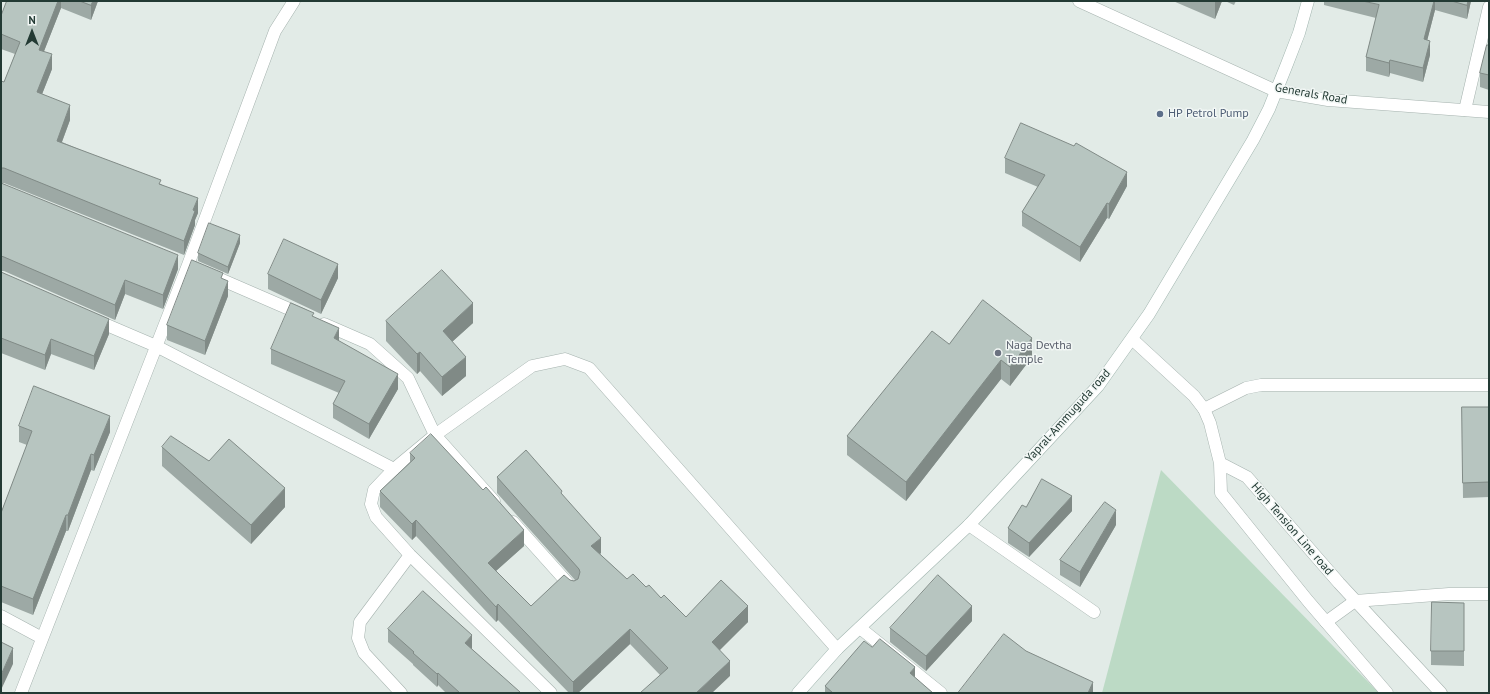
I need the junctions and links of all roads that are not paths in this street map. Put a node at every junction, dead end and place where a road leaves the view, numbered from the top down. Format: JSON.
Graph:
{"nodes":[{"id":1,"x":294,"y":1,"type":"edge"},
{"id":2,"x":1079,"y":1,"type":"edge"},
{"id":3,"x":1308,"y":1,"type":"edge"},
{"id":4,"x":1489,"y":7,"type":"edge"},
{"id":5,"x":1276,"y":91,"type":"junction"},
{"id":6,"x":1465,"y":110,"type":"junction"},
{"id":7,"x":1489,"y":112,"type":"edge"},
{"id":8,"x":184,"y":263,"type":"junction"},
{"id":9,"x":85,"y":315,"type":"edge"},
{"id":10,"x":1132,"y":339,"type":"junction"},
{"id":11,"x":156,"y":346,"type":"junction"},
{"id":12,"x":1489,"y":385,"type":"edge"},
{"id":13,"x":1204,"y":409,"type":"junction"},
{"id":14,"x":436,"y":435,"type":"junction"},
{"id":15,"x":1220,"y":463,"type":"junction"},
{"id":16,"x":394,"y":469,"type":"junction"},
{"id":17,"x":969,"y":525,"type":"junction"},
{"id":18,"x":410,"y":555,"type":"junction"},
{"id":19,"x":573,"y":589,"type":"edge"},
{"id":20,"x":1489,"y":594,"type":"edge"},
{"id":21,"x":1355,"y":601,"type":"junction"},
{"id":22,"x":1094,"y":612,"type":"dead end"},
{"id":23,"x":1,"y":616,"type":"edge"},
{"id":24,"x":1326,"y":622,"type":"junction"},
{"id":25,"x":860,"y":628,"type":"junction"},
{"id":26,"x":42,"y":638,"type":"junction"},
{"id":27,"x":837,"y":649,"type":"junction"},
{"id":28,"x":1435,"y":691,"type":"edge"},
{"id":29,"x":21,"y":693,"type":"edge"},
{"id":30,"x":401,"y":693,"type":"edge"},
{"id":31,"x":551,"y":693,"type":"edge"},
{"id":32,"x":798,"y":693,"type":"edge"},
{"id":33,"x":941,"y":693,"type":"edge"},
{"id":34,"x":1386,"y":693,"type":"edge"}],
"edges":[{"from":1,"to":8,"type":"street"},
{"from":2,"to":5,"type":"street","name":"Generals Road"},
{"from":3,"to":5,"type":"street","name":"Yapral-Ammuguda road"},
{"from":4,"to":6,"type":"street"},
{"from":5,"to":6,"type":"street","name":"Generals Road"},
{"from":5,"to":10,"type":"street","name":"Yapral-Ammuguda road"},
{"from":6,"to":7,"type":"street","name":"Generals Road"},
{"from":8,"to":11,"type":"street"},
{"from":8,"to":14,"type":"street"},
{"from":9,"to":11,"type":"street"},
{"from":10,"to":13,"type":"street"},
{"from":10,"to":17,"type":"street","name":"Yapral-Ammuguda road"},
{"from":11,"to":16,"type":"street"},
{"from":11,"to":26,"type":"street"},
{"from":12,"to":13,"type":"street"},
{"from":13,"to":15,"type":"street"},
{"from":14,"to":16,"type":"street"},
{"from":14,"to":19,"type":"street"},
{"from":14,"to":27,"type":"street"},
{"from":15,"to":21,"type":"street","name":"High Tension Line road"},
{"from":15,"to":24,"type":"street"},
{"from":16,"to":18,"type":"street"},
{"from":17,"to":22,"type":"street"},
{"from":17,"to":25,"type":"street","name":"Yapral-Ammuguda road"},
{"from":18,"to":30,"type":"street"},
{"from":18,"to":31,"type":"street"},
{"from":20,"to":21,"type":"street"},
{"from":21,"to":24,"type":"street"},
{"from":21,"to":28,"type":"street","name":"High Tension Line road"},
{"from":23,"to":26,"type":"street"},
{"from":24,"to":34,"type":"street"},
{"from":25,"to":27,"type":"street","name":"Yapral-Ammuguda road"},
{"from":25,"to":33,"type":"street"},
{"from":26,"to":29,"type":"street"},
{"from":27,"to":32,"type":"street","name":"Yapral-Ammuguda road"}]}
